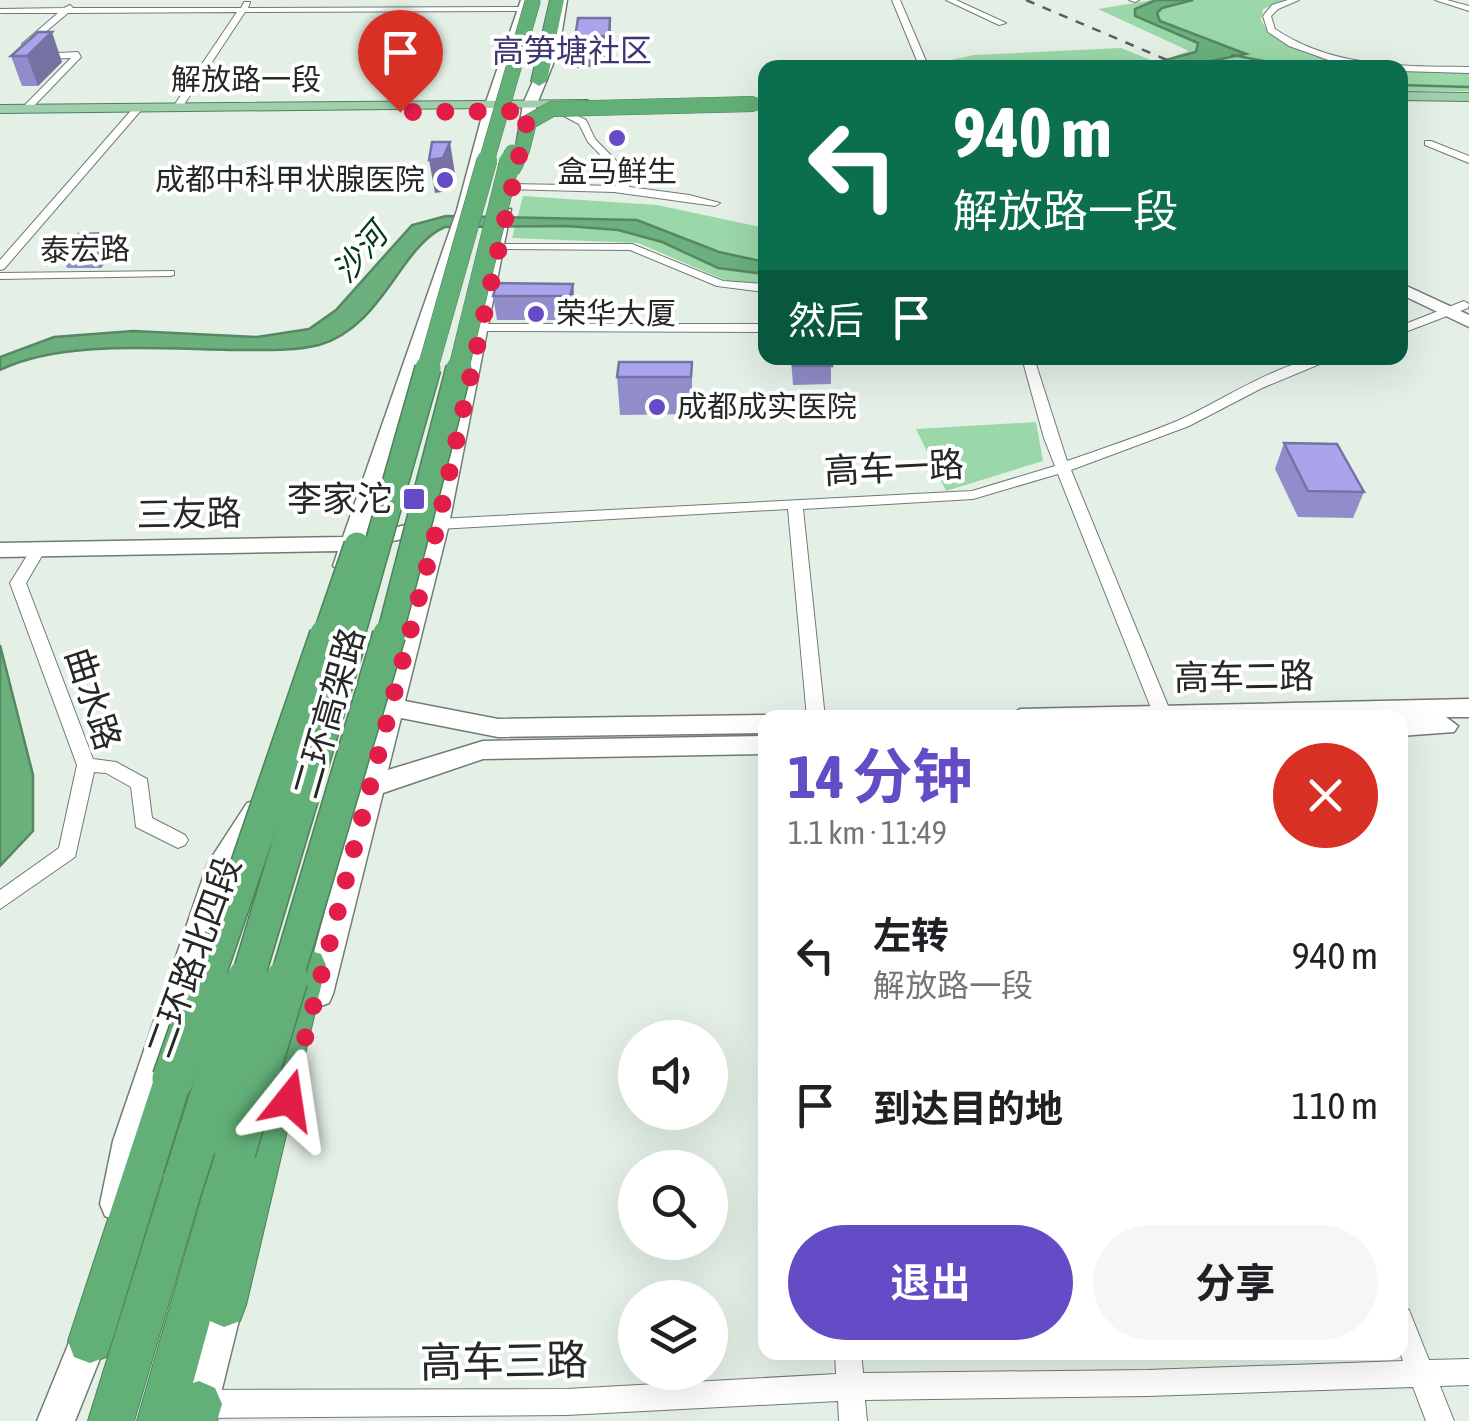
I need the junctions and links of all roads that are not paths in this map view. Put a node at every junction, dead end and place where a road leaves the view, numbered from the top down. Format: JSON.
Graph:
{"nodes":[{"id":1,"x":77,"y":0,"type":"edge"},
{"id":2,"x":559,"y":0,"type":"edge"},
{"id":3,"x":896,"y":0,"type":"edge"},
{"id":4,"x":950,"y":0,"type":"edge"},
{"id":5,"x":1295,"y":0,"type":"edge"},
{"id":6,"x":1439,"y":0,"type":"edge"},
{"id":7,"x":533,"y":2,"type":"edge"},
{"id":8,"x":247,"y":4,"type":"edge"},
{"id":9,"x":1469,"y":9,"type":"edge"},
{"id":10,"x":66,"y":10,"type":"junction"},
{"id":11,"x":0,"y":11,"type":"edge"},
{"id":12,"x":1002,"y":23,"type":"dead end"},
{"id":13,"x":922,"y":60,"type":"edge"},
{"id":14,"x":1351,"y":60,"type":"edge"},
{"id":15,"x":1408,"y":67,"type":"edge"},
{"id":16,"x":1469,"y":70,"type":"edge"},
{"id":17,"x":540,"y":81,"type":"junction"},
{"id":18,"x":1408,"y":99,"type":"edge"},
{"id":19,"x":1469,"y":100,"type":"edge"},
{"id":20,"x":758,"y":103,"type":"edge"},
{"id":21,"x":758,"y":103,"type":"edge"},
{"id":22,"x":758,"y":103,"type":"edge"},
{"id":23,"x":178,"y":107,"type":"junction"},
{"id":24,"x":26,"y":108,"type":"junction"},
{"id":25,"x":491,"y":108,"type":"junction"},
{"id":26,"x":530,"y":108,"type":"junction"},
{"id":27,"x":134,"y":111,"type":"junction"},
{"id":28,"x":560,"y":111,"type":"junction"},
{"id":29,"x":0,"y":112,"type":"edge"},
{"id":30,"x":1428,"y":143,"type":"dead end"},
{"id":31,"x":1469,"y":160,"type":"edge"},
{"id":32,"x":624,"y":188,"type":"junction"},
{"id":33,"x":508,"y":190,"type":"junction"},
{"id":34,"x":715,"y":203,"type":"dead end"},
{"id":35,"x":500,"y":243,"type":"junction"},
{"id":36,"x":0,"y":267,"type":"edge"},
{"id":37,"x":170,"y":273,"type":"dead end"},
{"id":38,"x":0,"y":276,"type":"edge"},
{"id":39,"x":1408,"y":279,"type":"edge"},
{"id":40,"x":758,"y":287,"type":"edge"},
{"id":41,"x":1408,"y":291,"type":"edge"},
{"id":42,"x":1462,"y":311,"type":"edge"},
{"id":43,"x":482,"y":328,"type":"junction"},
{"id":44,"x":758,"y":328,"type":"edge"},
{"id":45,"x":1408,"y":328,"type":"edge"},
{"id":46,"x":1030,"y":365,"type":"edge"},
{"id":47,"x":1310,"y":365,"type":"edge"},
{"id":48,"x":413,"y":415,"type":"junction"},
{"id":49,"x":1064,"y":468,"type":"junction"},
{"id":50,"x":433,"y":474,"type":"junction"},
{"id":51,"x":795,"y":503,"type":"junction"},
{"id":52,"x":438,"y":524,"type":"junction"},
{"id":53,"x":351,"y":544,"type":"junction"},
{"id":54,"x":38,"y":549,"type":"junction"},
{"id":55,"x":0,"y":550,"type":"edge"},
{"id":56,"x":389,"y":706,"type":"junction"},
{"id":57,"x":1469,"y":708,"type":"edge"},
{"id":58,"x":815,"y":710,"type":"edge"},
{"id":59,"x":1162,"y":710,"type":"edge"},
{"id":60,"x":1393,"y":710,"type":"edge"},
{"id":61,"x":758,"y":724,"type":"edge"},
{"id":62,"x":1469,"y":725,"type":"edge"},
{"id":63,"x":1408,"y":727,"type":"edge"},
{"id":64,"x":758,"y":745,"type":"edge"},
{"id":65,"x":86,"y":765,"type":"junction"},
{"id":66,"x":368,"y":788,"type":"junction"},
{"id":67,"x":178,"y":840,"type":"dead end"},
{"id":68,"x":0,"y":902,"type":"edge"},
{"id":69,"x":224,"y":1305,"type":"junction"},
{"id":70,"x":1408,"y":1340,"type":"edge"},
{"id":71,"x":90,"y":1341,"type":"junction"},
{"id":72,"x":848,"y":1360,"type":"edge"},
{"id":73,"x":1469,"y":1372,"type":"edge"},
{"id":74,"x":1421,"y":1374,"type":"junction"},
{"id":75,"x":850,"y":1386,"type":"junction"},
{"id":76,"x":187,"y":1417,"type":"edge"},
{"id":77,"x":56,"y":1421,"type":"edge"},
{"id":78,"x":76,"y":1421,"type":"edge"},
{"id":79,"x":111,"y":1421,"type":"edge"},
{"id":80,"x":852,"y":1421,"type":"edge"},
{"id":81,"x":1440,"y":1421,"type":"edge"}],
"edges":[{"from":1,"to":10,"type":"street"},
{"from":2,"to":17,"type":"highway"},
{"from":2,"to":17,"type":"main road"},
{"from":3,"to":13,"type":"street"},
{"from":4,"to":12,"type":"street"},
{"from":5,"to":14,"type":"street"},
{"from":6,"to":9,"type":"street"},
{"from":7,"to":8,"type":"street"},
{"from":7,"to":25,"type":"main road","name":"二环路北四段"},
{"from":7,"to":33,"type":"highway","name":"二环高架路","bridge":true},
{"from":7,"to":48,"type":"highway","name":"二环高架路","bridge":true},
{"from":8,"to":10,"type":"street"},
{"from":8,"to":23,"type":"street"},
{"from":10,"to":11,"type":"street"},
{"from":10,"to":24,"type":"street"},
{"from":15,"to":16,"type":"street"},
{"from":17,"to":26,"type":"main road"},
{"from":18,"to":19,"type":"main road"},
{"from":20,"to":33,"type":"highway","bridge":true},
{"from":21,"to":26,"type":"main road"},
{"from":22,"to":28,"type":"main road"},
{"from":23,"to":25,"type":"main road","name":"解放路一段"},
{"from":23,"to":27,"type":"main road","name":"解放路一段"},
{"from":24,"to":27,"type":"main road","name":"解放路一段"},
{"from":24,"to":29,"type":"main road","name":"解放路一段"},
{"from":25,"to":26,"type":"main road"},
{"from":25,"to":27,"type":"main road","name":"解放路一段"},
{"from":25,"to":53,"type":"main road","name":"二环路北四段"},
{"from":26,"to":28,"type":"main road"},
{"from":26,"to":33,"type":"main road"},
{"from":27,"to":29,"type":"main road","name":"解放路一段"},
{"from":27,"to":36,"type":"street"},
{"from":28,"to":32,"type":"street"},
{"from":30,"to":31,"type":"street"},
{"from":32,"to":33,"type":"street"},
{"from":32,"to":34,"type":"street"},
{"from":33,"to":35,"type":"main road"},
{"from":33,"to":50,"type":"highway","name":"二环高架路","bridge":true},
{"from":35,"to":40,"type":"street"},
{"from":35,"to":43,"type":"main road"},
{"from":37,"to":38,"type":"street","name":"泰宏路"},
{"from":39,"to":42,"type":"main road"},
{"from":41,"to":42,"type":"main road"},
{"from":42,"to":45,"type":"street"},
{"from":43,"to":44,"type":"street"},
{"from":43,"to":52,"type":"main road"},
{"from":46,"to":49,"type":"street"},
{"from":47,"to":49,"type":"street","name":"高车一路"},
{"from":48,"to":71,"type":"highway","bridge":true},
{"from":48,"to":79,"type":"highway","name":"二环高架路","bridge":true},
{"from":49,"to":51,"type":"street","name":"高车一路"},
{"from":49,"to":59,"type":"street"},
{"from":50,"to":69,"type":"highway","bridge":true},
{"from":50,"to":76,"type":"highway","name":"二环高架路","bridge":true},
{"from":51,"to":52,"type":"street","name":"高车一路"},
{"from":51,"to":58,"type":"street"},
{"from":52,"to":53,"type":"main road","name":"三友路"},
{"from":52,"to":56,"type":"main road"},
{"from":53,"to":54,"type":"main road","name":"三友路"},
{"from":53,"to":71,"type":"main road","name":"二环路北四段"},
{"from":54,"to":55,"type":"main road","name":"三友路"},
{"from":54,"to":65,"type":"street","name":"曲水路"},
{"from":56,"to":61,"type":"main road"},
{"from":56,"to":66,"type":"main road"},
{"from":57,"to":60,"type":"main road","name":"高车二路"},
{"from":62,"to":63,"type":"main road"},
{"from":64,"to":66,"type":"main road"},
{"from":65,"to":67,"type":"street"},
{"from":65,"to":68,"type":"street","name":"曲水路"},
{"from":66,"to":69,"type":"main road"},
{"from":69,"to":76,"type":"main road"},
{"from":70,"to":74,"type":"street"},
{"from":71,"to":77,"type":"main road","name":"二环路北四段"},
{"from":71,"to":78,"type":"main road"},
{"from":72,"to":75,"type":"street"},
{"from":73,"to":74,"type":"street","name":"高车三路"},
{"from":74,"to":75,"type":"street","name":"高车三路"},
{"from":74,"to":81,"type":"street"},
{"from":75,"to":76,"type":"street","name":"高车三路"},
{"from":75,"to":80,"type":"street"}]}
